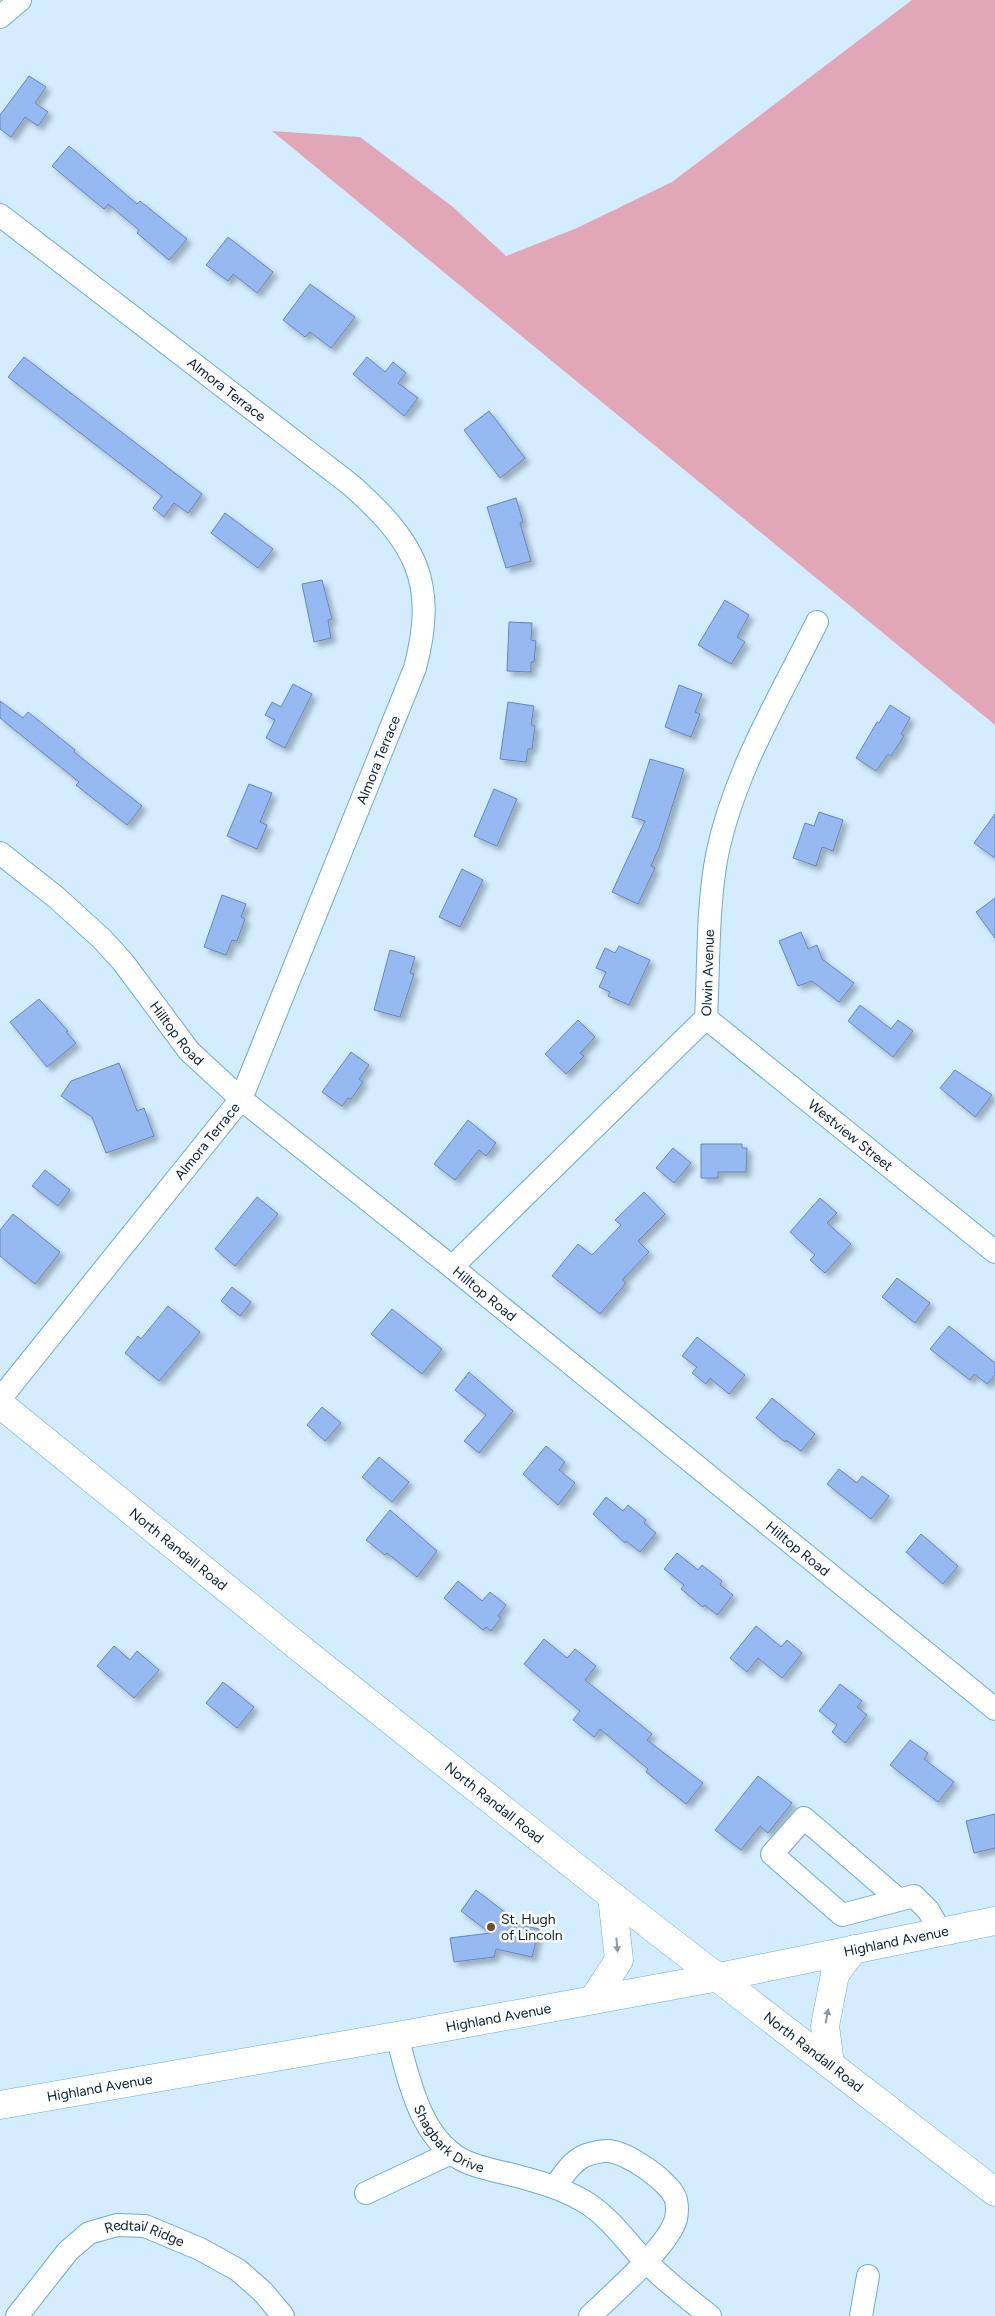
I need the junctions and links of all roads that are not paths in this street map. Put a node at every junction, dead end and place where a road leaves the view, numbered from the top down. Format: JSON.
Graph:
{"nodes":[{"id":1,"x":20,"y":0,"type":"edge"},
{"id":2,"x":0,"y":17,"type":"edge"},
{"id":3,"x":0,"y":215,"type":"edge"},
{"id":4,"x":817,"y":622,"type":"dead end"},
{"id":5,"x":0,"y":853,"type":"edge"},
{"id":6,"x":706,"y":1018,"type":"junction"},
{"id":7,"x":241,"y":1099,"type":"junction"},
{"id":8,"x":995,"y":1252,"type":"edge"},
{"id":9,"x":452,"y":1267,"type":"junction"},
{"id":10,"x":0,"y":1399,"type":"edge"},
{"id":11,"x":0,"y":1404,"type":"edge"},
{"id":12,"x":995,"y":1709,"type":"edge"},
{"id":13,"x":612,"y":1896,"type":"junction"},
{"id":14,"x":899,"y":1900,"type":"junction"},
{"id":15,"x":995,"y":1921,"type":"edge"},
{"id":16,"x":941,"y":1932,"type":"junction"},
{"id":17,"x":854,"y":1950,"type":"junction"},
{"id":18,"x":719,"y":1977,"type":"junction"},
{"id":19,"x":593,"y":2000,"type":"junction"},
{"id":20,"x":397,"y":2036,"type":"junction"},
{"id":21,"x":830,"y":2064,"type":"junction"},
{"id":22,"x":0,"y":2105,"type":"edge"},
{"id":23,"x":451,"y":2153,"type":"junction"},
{"id":24,"x":555,"y":2186,"type":"junction"},
{"id":25,"x":995,"y":2192,"type":"edge"},
{"id":26,"x":366,"y":2193,"type":"dead end"},
{"id":27,"x":646,"y":2262,"type":"junction"},
{"id":28,"x":868,"y":2276,"type":"dead end"},
{"id":29,"x":17,"y":2316,"type":"edge"},
{"id":30,"x":284,"y":2316,"type":"edge"},
{"id":31,"x":590,"y":2316,"type":"edge"},
{"id":32,"x":710,"y":2316,"type":"edge"},
{"id":33,"x":861,"y":2316,"type":"edge"}],
"edges":[{"from":1,"to":2,"type":"street"},
{"from":3,"to":7,"type":"street","name":"Almora Terrace"},
{"from":4,"to":6,"type":"street","name":"Olwin Avenue"},
{"from":5,"to":7,"type":"street","name":"Hilltop Road"},
{"from":6,"to":8,"type":"street","name":"Westview Street"},
{"from":6,"to":9,"type":"street","name":"Olwin Avenue"},
{"from":7,"to":9,"type":"street","name":"Hilltop Road"},
{"from":7,"to":10,"type":"street","name":"Almora Terrace"},
{"from":9,"to":12,"type":"street","name":"Hilltop Road"},
{"from":11,"to":13,"type":"main road","name":"North Randall Road"},
{"from":13,"to":18,"type":"main road","name":"North Randall Road"},
{"from":13,"to":19,"type":"main road","one_way":true},
{"from":14,"to":14,"type":"street"},
{"from":14,"to":16,"type":"street"},
{"from":15,"to":16,"type":"main road","name":"Highland Avenue"},
{"from":16,"to":17,"type":"main road","name":"Highland Avenue"},
{"from":17,"to":18,"type":"main road","name":"Highland Avenue"},
{"from":21,"to":17,"type":"main road","one_way":true},
{"from":18,"to":19,"type":"main road","name":"Highland Avenue"},
{"from":18,"to":21,"type":"main road","name":"North Randall Road"},
{"from":19,"to":20,"type":"main road","name":"Highland Avenue"},
{"from":20,"to":22,"type":"main road","name":"Highland Avenue"},
{"from":20,"to":23,"type":"street","name":"Shagbark Drive"},
{"from":21,"to":25,"type":"main road","name":"North Randall Road"},
{"from":23,"to":24,"type":"street","name":"Shagbark Drive"},
{"from":23,"to":26,"type":"street"},
{"from":24,"to":27,"type":"street","name":"Shagbark Drive"},
{"from":24,"to":27,"type":"street"},
{"from":27,"to":31,"type":"street"},
{"from":27,"to":32,"type":"street","name":"Shagbark Drive"},
{"from":28,"to":33,"type":"street"},
{"from":29,"to":30,"type":"street","name":"Redtail Ridge"}]}
